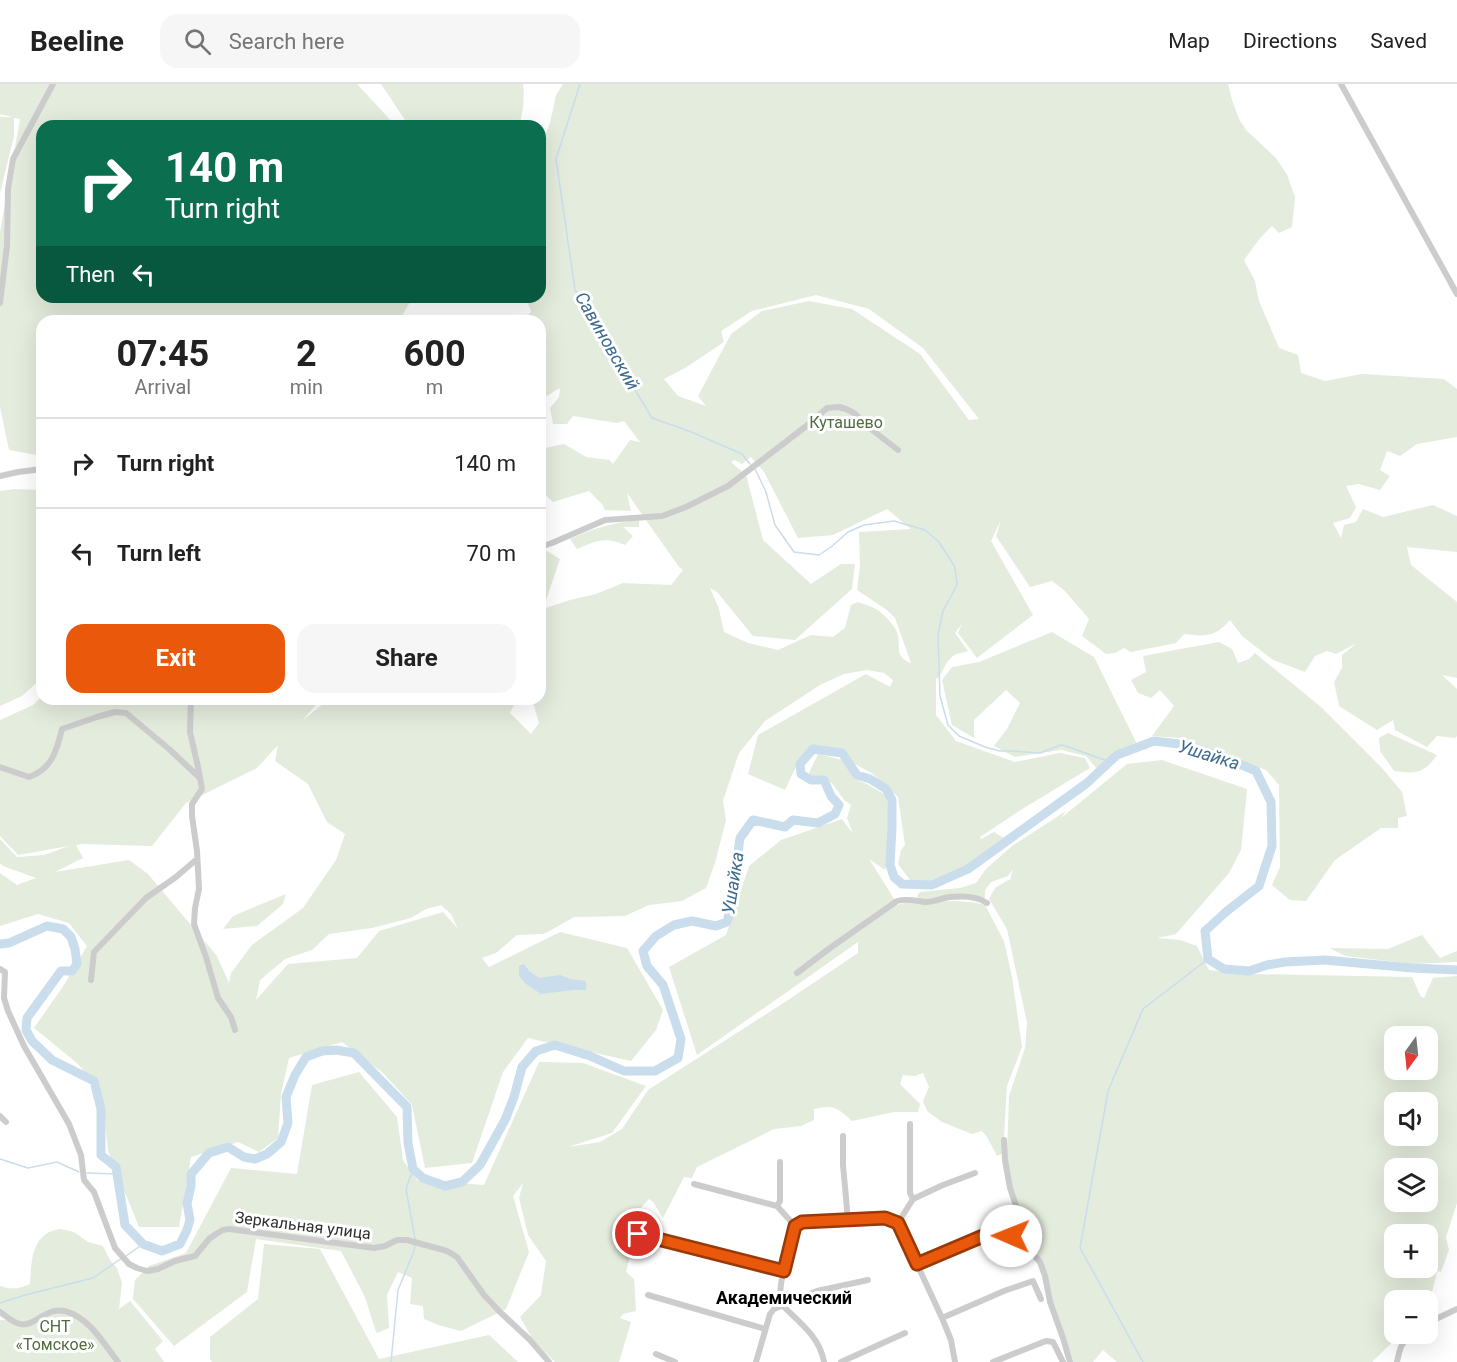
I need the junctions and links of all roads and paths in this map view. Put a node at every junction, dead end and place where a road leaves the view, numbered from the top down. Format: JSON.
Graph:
{"nodes":[{"id":1,"x":53,"y":84,"type":"edge"},
{"id":2,"x":1341,"y":84,"type":"edge"},
{"id":3,"x":1457,"y":294,"type":"edge"},
{"id":4,"x":0,"y":303,"type":"edge"},
{"id":5,"x":898,"y":450,"type":"dead end"},
{"id":6,"x":36,"y":469,"type":"edge"},
{"id":7,"x":0,"y":476,"type":"edge"},
{"id":8,"x":546,"y":545,"type":"edge"},
{"id":9,"x":191,"y":705,"type":"edge"},
{"id":10,"x":193,"y":750,"type":"junction"},
{"id":11,"x":175,"y":755,"type":"junction"},
{"id":12,"x":0,"y":766,"type":"edge"},
{"id":13,"x":201,"y":779,"type":"junction"},
{"id":14,"x":197,"y":859,"type":"junction"},
{"id":15,"x":987,"y":903,"type":"dead end"},
{"id":16,"x":0,"y":969,"type":"edge"},
{"id":17,"x":797,"y":973,"type":"dead end"},
{"id":18,"x":91,"y":980,"type":"dead end"},
{"id":19,"x":8,"y":1011,"type":"junction"},
{"id":20,"x":0,"y":1013,"type":"edge"},
{"id":21,"x":236,"y":1030,"type":"dead end"},
{"id":22,"x":0,"y":1116,"type":"edge"},
{"id":23,"x":6,"y":1122,"type":"dead end"},
{"id":24,"x":910,"y":1124,"type":"dead end"},
{"id":25,"x":843,"y":1136,"type":"dead end"},
{"id":26,"x":1004,"y":1140,"type":"dead end"},
{"id":27,"x":780,"y":1162,"type":"dead end"},
{"id":28,"x":975,"y":1173,"type":"dead end"},
{"id":29,"x":694,"y":1184,"type":"dead end"},
{"id":30,"x":913,"y":1199,"type":"junction"},
{"id":31,"x":777,"y":1206,"type":"junction"},
{"id":32,"x":848,"y":1220,"type":"junction"},
{"id":33,"x":898,"y":1223,"type":"junction"},
{"id":34,"x":795,"y":1226,"type":"junction"},
{"id":35,"x":638,"y":1234,"type":"dead end"},
{"id":36,"x":1011,"y":1236,"type":"dead end"},
{"id":37,"x":917,"y":1264,"type":"junction"},
{"id":38,"x":784,"y":1271,"type":"junction"},
{"id":39,"x":868,"y":1280,"type":"dead end"},
{"id":40,"x":648,"y":1295,"type":"dead end"},
{"id":41,"x":1041,"y":1299,"type":"dead end"},
{"id":42,"x":782,"y":1305,"type":"junction"},
{"id":43,"x":1457,"y":1309,"type":"edge"},
{"id":44,"x":0,"y":1312,"type":"edge"},
{"id":45,"x":942,"y":1318,"type":"junction"},
{"id":46,"x":1438,"y":1318,"type":"edge"},
{"id":47,"x":765,"y":1329,"type":"junction"},
{"id":48,"x":905,"y":1333,"type":"dead end"},
{"id":49,"x":1402,"y":1344,"type":"edge"},
{"id":50,"x":656,"y":1354,"type":"dead end"},
{"id":51,"x":118,"y":1362,"type":"edge"},
{"id":52,"x":549,"y":1362,"type":"edge"},
{"id":53,"x":675,"y":1362,"type":"edge"},
{"id":54,"x":756,"y":1362,"type":"edge"},
{"id":55,"x":825,"y":1362,"type":"edge"},
{"id":56,"x":841,"y":1362,"type":"edge"},
{"id":57,"x":955,"y":1362,"type":"edge"},
{"id":58,"x":993,"y":1362,"type":"edge"},
{"id":59,"x":1063,"y":1362,"type":"edge"},
{"id":60,"x":1070,"y":1362,"type":"edge"},
{"id":61,"x":1396,"y":1362,"type":"edge"}],
"edges":[{"from":1,"to":4,"type":"street"},
{"from":2,"to":3,"type":"street"},
{"from":5,"to":8,"type":"street"},
{"from":6,"to":7,"type":"street"},
{"from":9,"to":10,"type":"street"},
{"from":10,"to":11,"type":"street"},
{"from":10,"to":13,"type":"street"},
{"from":11,"to":12,"type":"street"},
{"from":11,"to":13,"type":"street"},
{"from":13,"to":14,"type":"street"},
{"from":14,"to":18,"type":"street"},
{"from":14,"to":21,"type":"street"},
{"from":15,"to":17,"type":"street"},
{"from":16,"to":19,"type":"street","name":"Зеркальная улица"},
{"from":19,"to":20,"type":"street"},
{"from":19,"to":52,"type":"street","name":"Зеркальная улица"},
{"from":22,"to":23,"type":"street"},
{"from":24,"to":30,"type":"street"},
{"from":25,"to":32,"type":"street"},
{"from":26,"to":60,"type":"street"},
{"from":27,"to":31,"type":"street"},
{"from":28,"to":30,"type":"street"},
{"from":29,"to":31,"type":"street"},
{"from":30,"to":33,"type":"street"},
{"from":31,"to":34,"type":"street"},
{"from":32,"to":33,"type":"street"},
{"from":32,"to":34,"type":"street"},
{"from":33,"to":37,"type":"street"},
{"from":34,"to":38,"type":"street"},
{"from":35,"to":38,"type":"street"},
{"from":36,"to":37,"type":"street"},
{"from":37,"to":45,"type":"street"},
{"from":38,"to":42,"type":"street"},
{"from":39,"to":42,"type":"street"},
{"from":40,"to":47,"type":"street"},
{"from":41,"to":45,"type":"street"},
{"from":42,"to":47,"type":"street"},
{"from":42,"to":55,"type":"street"},
{"from":43,"to":46,"type":"street"},
{"from":44,"to":51,"type":"street"},
{"from":45,"to":57,"type":"street"},
{"from":47,"to":54,"type":"street"},
{"from":48,"to":56,"type":"street"},
{"from":49,"to":61,"type":"street"},
{"from":50,"to":53,"type":"street"},
{"from":58,"to":59,"type":"street"}]}
